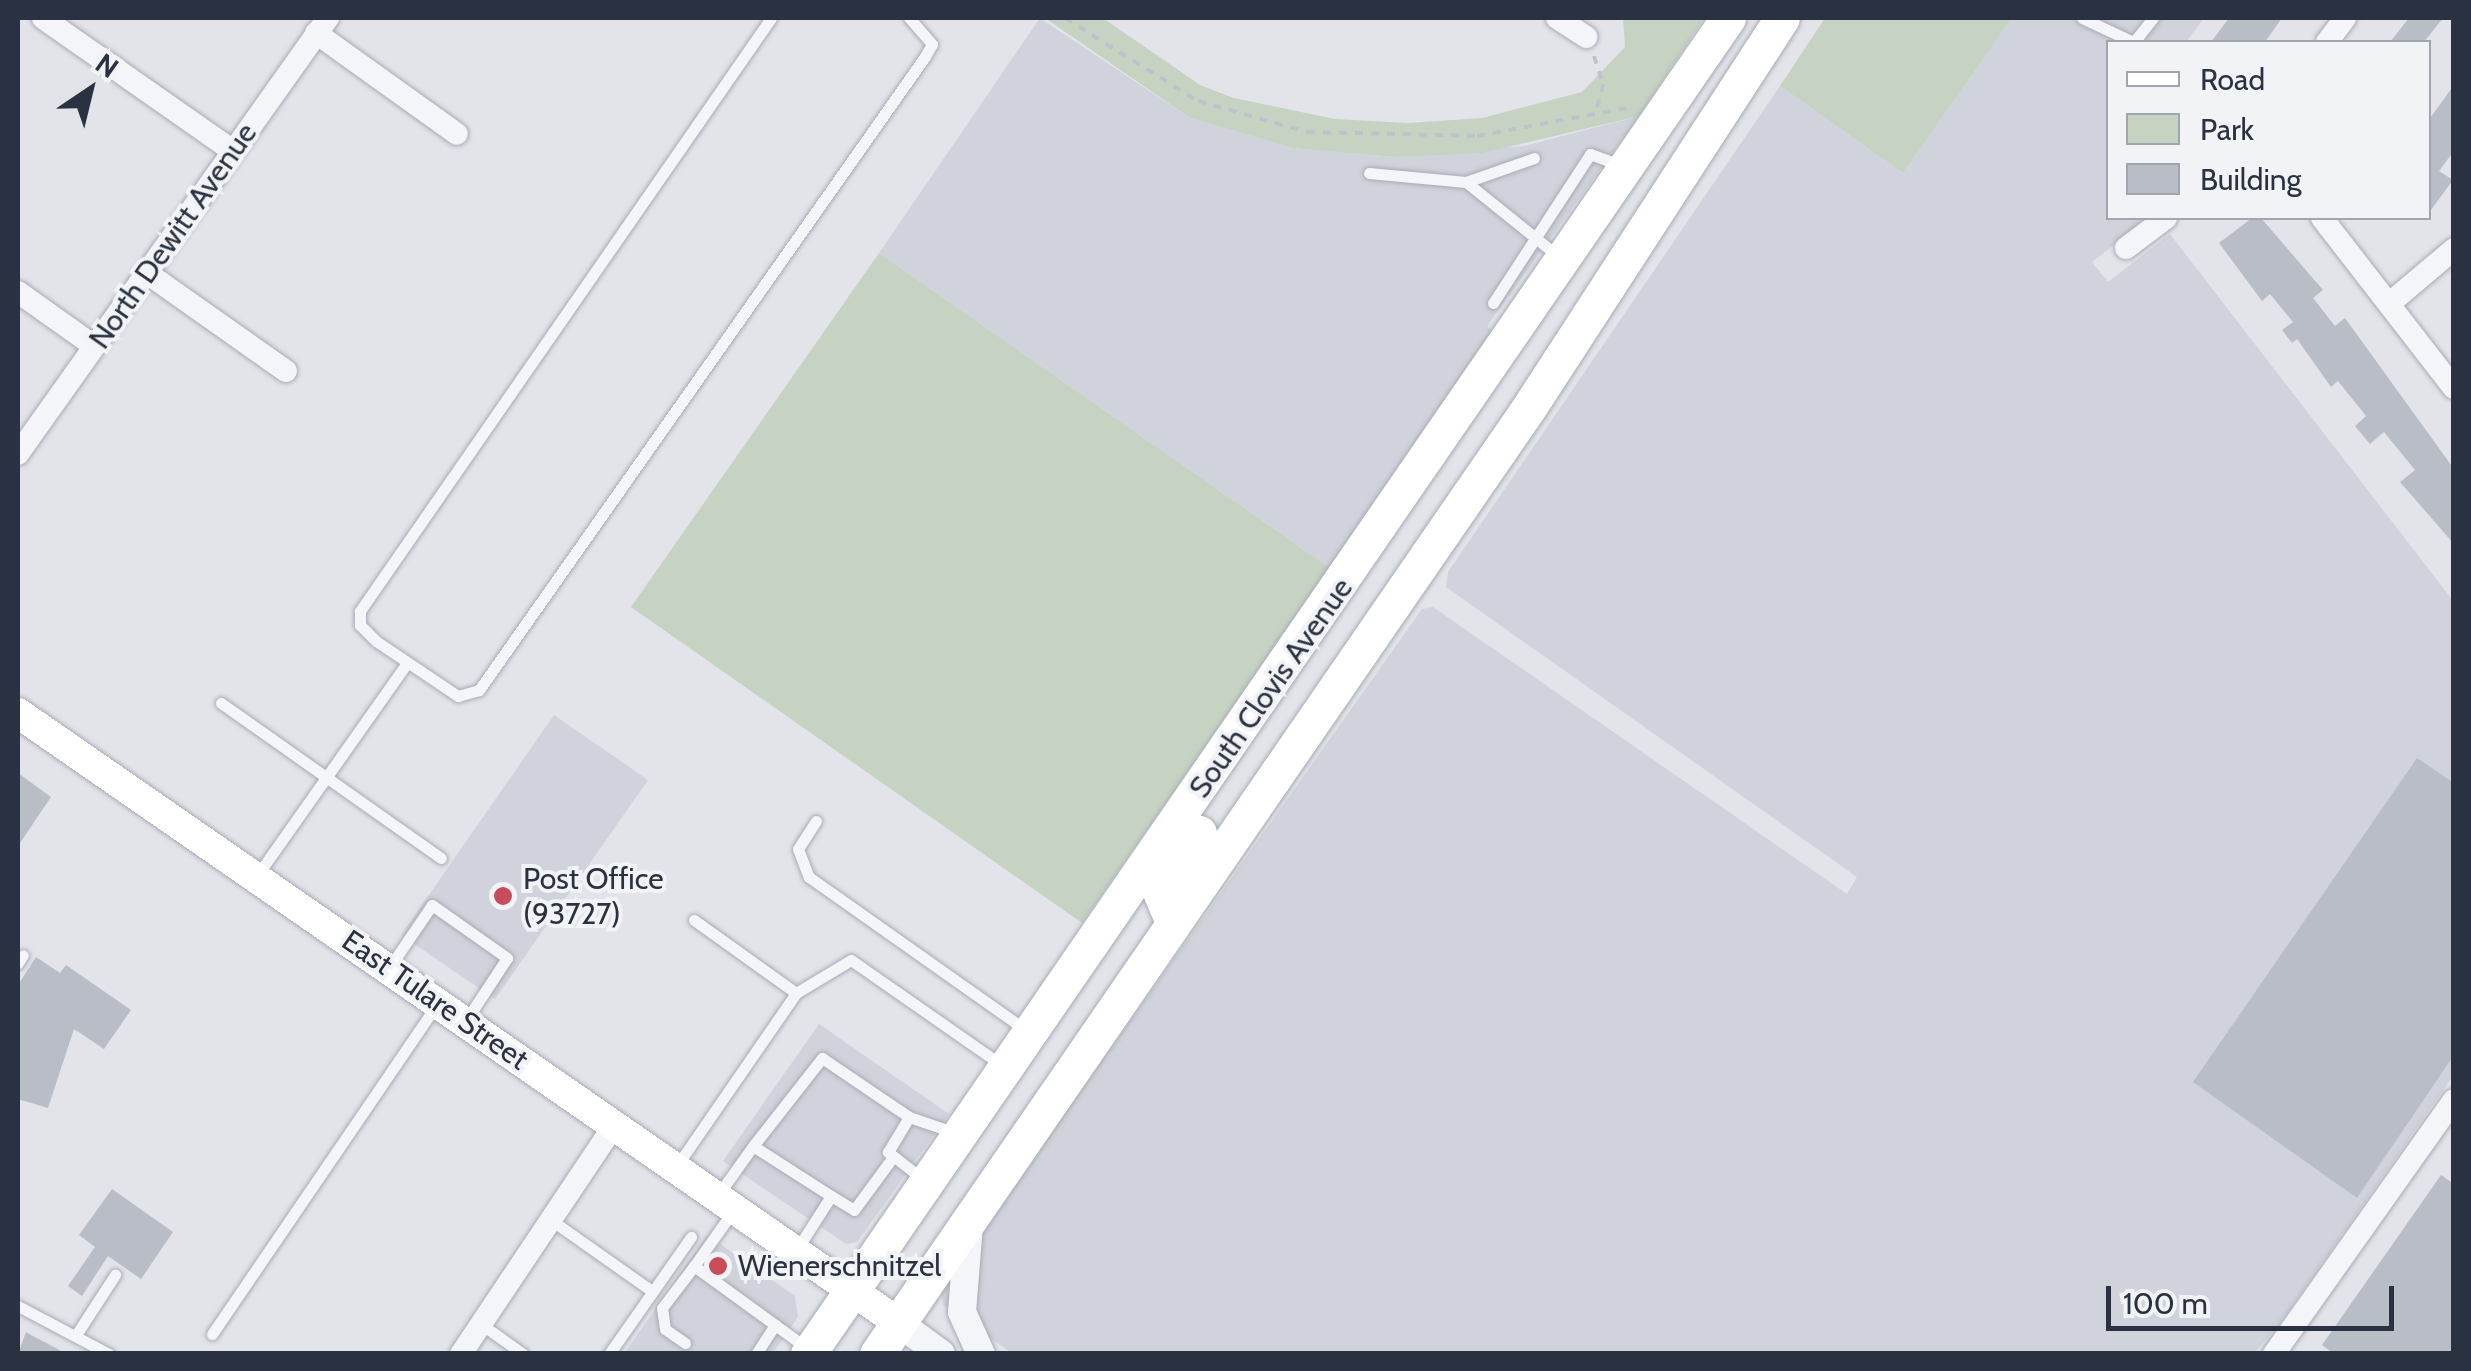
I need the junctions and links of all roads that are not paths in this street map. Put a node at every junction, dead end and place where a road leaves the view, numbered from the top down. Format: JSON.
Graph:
{"nodes":[{"id":1,"x":43,"y":18,"type":"edge"},
{"id":2,"x":771,"y":18,"type":"edge"},
{"id":3,"x":909,"y":18,"type":"edge"},
{"id":4,"x":1557,"y":18,"type":"edge"},
{"id":5,"x":1728,"y":18,"type":"edge"},
{"id":6,"x":1782,"y":18,"type":"edge"},
{"id":7,"x":2082,"y":18,"type":"edge"},
{"id":8,"x":2153,"y":18,"type":"edge"},
{"id":9,"x":2345,"y":18,"type":"edge"},
{"id":10,"x":322,"y":25,"type":"edge"},
{"id":11,"x":1586,"y":37,"type":"road end"},
{"id":12,"x":2130,"y":40,"type":"edge"},
{"id":13,"x":2136,"y":40,"type":"edge"},
{"id":14,"x":2329,"y":40,"type":"edge"},
{"id":15,"x":457,"y":134,"type":"dead end"},
{"id":16,"x":233,"y":150,"type":"junction"},
{"id":17,"x":1534,"y":158,"type":"dead end"},
{"id":18,"x":1627,"y":168,"type":"junction"},
{"id":19,"x":1370,"y":173,"type":"dead end"},
{"id":20,"x":1466,"y":182,"type":"junction"},
{"id":21,"x":2163,"y":220,"type":"edge"},
{"id":22,"x":2324,"y":220,"type":"edge"},
{"id":23,"x":1534,"y":239,"type":"junction"},
{"id":24,"x":2126,"y":248,"type":"dead end"},
{"id":25,"x":2454,"y":249,"type":"edge"},
{"id":26,"x":1565,"y":260,"type":"junction"},
{"id":27,"x":147,"y":273,"type":"junction"},
{"id":28,"x":18,"y":292,"type":"edge"},
{"id":29,"x":1494,"y":303,"type":"dead end"},
{"id":30,"x":2390,"y":303,"type":"junction"},
{"id":31,"x":94,"y":346,"type":"junction"},
{"id":32,"x":286,"y":371,"type":"dead end"},
{"id":33,"x":2454,"y":388,"type":"edge"},
{"id":34,"x":18,"y":454,"type":"edge"},
{"id":35,"x":406,"y":664,"type":"junction"},
{"id":36,"x":1284,"y":669,"type":"junction"},
{"id":37,"x":221,"y":703,"type":"dead end"},
{"id":38,"x":18,"y":712,"type":"edge"},
{"id":39,"x":327,"y":778,"type":"junction"},
{"id":40,"x":816,"y":822,"type":"dead end"},
{"id":41,"x":440,"y":858,"type":"dead end"},
{"id":42,"x":256,"y":877,"type":"junction"},
{"id":43,"x":694,"y":920,"type":"dead end"},
{"id":44,"x":1172,"y":920,"type":"junction"},
{"id":45,"x":390,"y":968,"type":"junction"},
{"id":46,"x":796,"y":993,"type":"junction"},
{"id":47,"x":438,"y":1003,"type":"junction"},
{"id":48,"x":466,"y":1022,"type":"junction"},
{"id":49,"x":1030,"y":1034,"type":"junction"},
{"id":50,"x":1006,"y":1068,"type":"junction"},
{"id":51,"x":2454,"y":1100,"type":"edge"},
{"id":52,"x":908,"y":1117,"type":"junction"},
{"id":53,"x":615,"y":1124,"type":"junction"},
{"id":54,"x":2446,"y":1125,"type":"edge"},
{"id":55,"x":960,"y":1134,"type":"junction"},
{"id":56,"x":754,"y":1146,"type":"junction"},
{"id":57,"x":893,"y":1156,"type":"junction"},
{"id":58,"x":676,"y":1167,"type":"junction"},
{"id":59,"x":926,"y":1182,"type":"junction"},
{"id":60,"x":831,"y":1196,"type":"junction"},
{"id":61,"x":727,"y":1202,"type":"junction"},
{"id":62,"x":970,"y":1219,"type":"junction"},
{"id":63,"x":551,"y":1220,"type":"junction"},
{"id":64,"x":690,"y":1237,"type":"dead end"},
{"id":65,"x":796,"y":1250,"type":"junction"},
{"id":66,"x":694,"y":1266,"type":"junction"},
{"id":67,"x":115,"y":1275,"type":"dead end"},
{"id":68,"x":852,"y":1290,"type":"junction"},
{"id":69,"x":652,"y":1291,"type":"junction"},
{"id":70,"x":18,"y":1306,"type":"edge"},
{"id":71,"x":899,"y":1323,"type":"junction"},
{"id":72,"x":481,"y":1324,"type":"junction"},
{"id":73,"x":776,"y":1325,"type":"junction"},
{"id":74,"x":212,"y":1334,"type":"dead end"},
{"id":75,"x":76,"y":1335,"type":"junction"},
{"id":76,"x":685,"y":1343,"type":"dead end"},
{"id":77,"x":809,"y":1352,"type":"edge"},
{"id":78,"x":109,"y":1354,"type":"edge"},
{"id":79,"x":462,"y":1354,"type":"edge"},
{"id":80,"x":523,"y":1354,"type":"edge"},
{"id":81,"x":609,"y":1354,"type":"edge"},
{"id":82,"x":756,"y":1354,"type":"edge"},
{"id":83,"x":878,"y":1354,"type":"edge"},
{"id":84,"x":941,"y":1354,"type":"edge"},
{"id":85,"x":980,"y":1354,"type":"edge"},
{"id":86,"x":2274,"y":1354,"type":"edge"}],
"edges":[{"from":1,"to":16,"type":"street"},
{"from":2,"to":35,"type":"lane"},
{"from":3,"to":35,"type":"lane"},
{"from":4,"to":11,"type":"street"},
{"from":5,"to":18,"type":"main road","name":"South Clovis Avenue"},
{"from":6,"to":44,"type":"main road","name":"South Clovis Avenue"},
{"from":7,"to":12,"type":"lane"},
{"from":8,"to":13,"type":"lane"},
{"from":9,"to":14,"type":"street"},
{"from":10,"to":15,"type":"street"},
{"from":10,"to":16,"type":"street","name":"North Dewitt Avenue"},
{"from":16,"to":27,"type":"street","name":"North Dewitt Avenue"},
{"from":17,"to":20,"type":"lane"},
{"from":18,"to":23,"type":"lane"},
{"from":18,"to":26,"type":"main road","name":"South Clovis Avenue"},
{"from":19,"to":20,"type":"lane"},
{"from":20,"to":23,"type":"lane"},
{"from":21,"to":24,"type":"street"},
{"from":22,"to":30,"type":"street"},
{"from":23,"to":26,"type":"lane"},
{"from":23,"to":29,"type":"lane"},
{"from":25,"to":30,"type":"street"},
{"from":26,"to":36,"type":"main road","name":"South Clovis Avenue"},
{"from":27,"to":31,"type":"street","name":"North Dewitt Avenue"},
{"from":27,"to":32,"type":"street"},
{"from":28,"to":31,"type":"street"},
{"from":30,"to":33,"type":"street"},
{"from":31,"to":34,"type":"street","name":"North Dewitt Avenue"},
{"from":35,"to":39,"type":"lane"},
{"from":36,"to":44,"type":"main road"},
{"from":36,"to":49,"type":"main road","name":"South Clovis Avenue"},
{"from":37,"to":39,"type":"lane"},
{"from":38,"to":42,"type":"main road","name":"East Tulare Street"},
{"from":39,"to":41,"type":"lane"},
{"from":39,"to":42,"type":"lane"},
{"from":40,"to":49,"type":"lane"},
{"from":42,"to":45,"type":"main road","name":"East Tulare Street"},
{"from":43,"to":46,"type":"lane"},
{"from":44,"to":62,"type":"main road","name":"South Clovis Avenue"},
{"from":45,"to":47,"type":"main road","name":"East Tulare Street"},
{"from":45,"to":48,"type":"lane"},
{"from":46,"to":50,"type":"lane"},
{"from":46,"to":58,"type":"lane"},
{"from":47,"to":48,"type":"main road","name":"East Tulare Street"},
{"from":47,"to":74,"type":"lane"},
{"from":48,"to":53,"type":"main road","name":"East Tulare Street"},
{"from":49,"to":50,"type":"main road","name":"South Clovis Avenue"},
{"from":50,"to":55,"type":"main road","name":"South Clovis Avenue"},
{"from":51,"to":54,"type":"street"},
{"from":52,"to":55,"type":"lane"},
{"from":52,"to":56,"type":"lane"},
{"from":52,"to":57,"type":"lane"},
{"from":53,"to":58,"type":"main road","name":"East Tulare Street"},
{"from":53,"to":63,"type":"street"},
{"from":54,"to":86,"type":"street"},
{"from":55,"to":59,"type":"main road","name":"South Clovis Avenue"},
{"from":56,"to":60,"type":"lane"},
{"from":56,"to":61,"type":"lane"},
{"from":57,"to":59,"type":"lane"},
{"from":57,"to":60,"type":"lane"},
{"from":58,"to":61,"type":"main road","name":"East Tulare Street"},
{"from":59,"to":68,"type":"main road","name":"South Clovis Avenue"},
{"from":60,"to":65,"type":"lane"},
{"from":61,"to":65,"type":"main road","name":"East Tulare Street"},
{"from":61,"to":66,"type":"lane"},
{"from":62,"to":71,"type":"main road","name":"South Clovis Avenue"},
{"from":62,"to":85,"type":"street"},
{"from":63,"to":69,"type":"lane"},
{"from":63,"to":72,"type":"street"},
{"from":64,"to":69,"type":"lane"},
{"from":65,"to":68,"type":"main road","name":"East Tulare Street"},
{"from":66,"to":73,"type":"lane"},
{"from":66,"to":76,"type":"lane"},
{"from":67,"to":75,"type":"lane"},
{"from":68,"to":71,"type":"main road","name":"East Tulare Street"},
{"from":68,"to":77,"type":"main road","name":"South Clovis Avenue"},
{"from":69,"to":81,"type":"lane"},
{"from":70,"to":75,"type":"lane"},
{"from":71,"to":83,"type":"main road","name":"South Clovis Avenue"},
{"from":71,"to":84,"type":"street"},
{"from":72,"to":79,"type":"street"},
{"from":72,"to":80,"type":"lane"},
{"from":73,"to":77,"type":"lane"},
{"from":73,"to":82,"type":"lane"},
{"from":75,"to":78,"type":"lane"}]}
